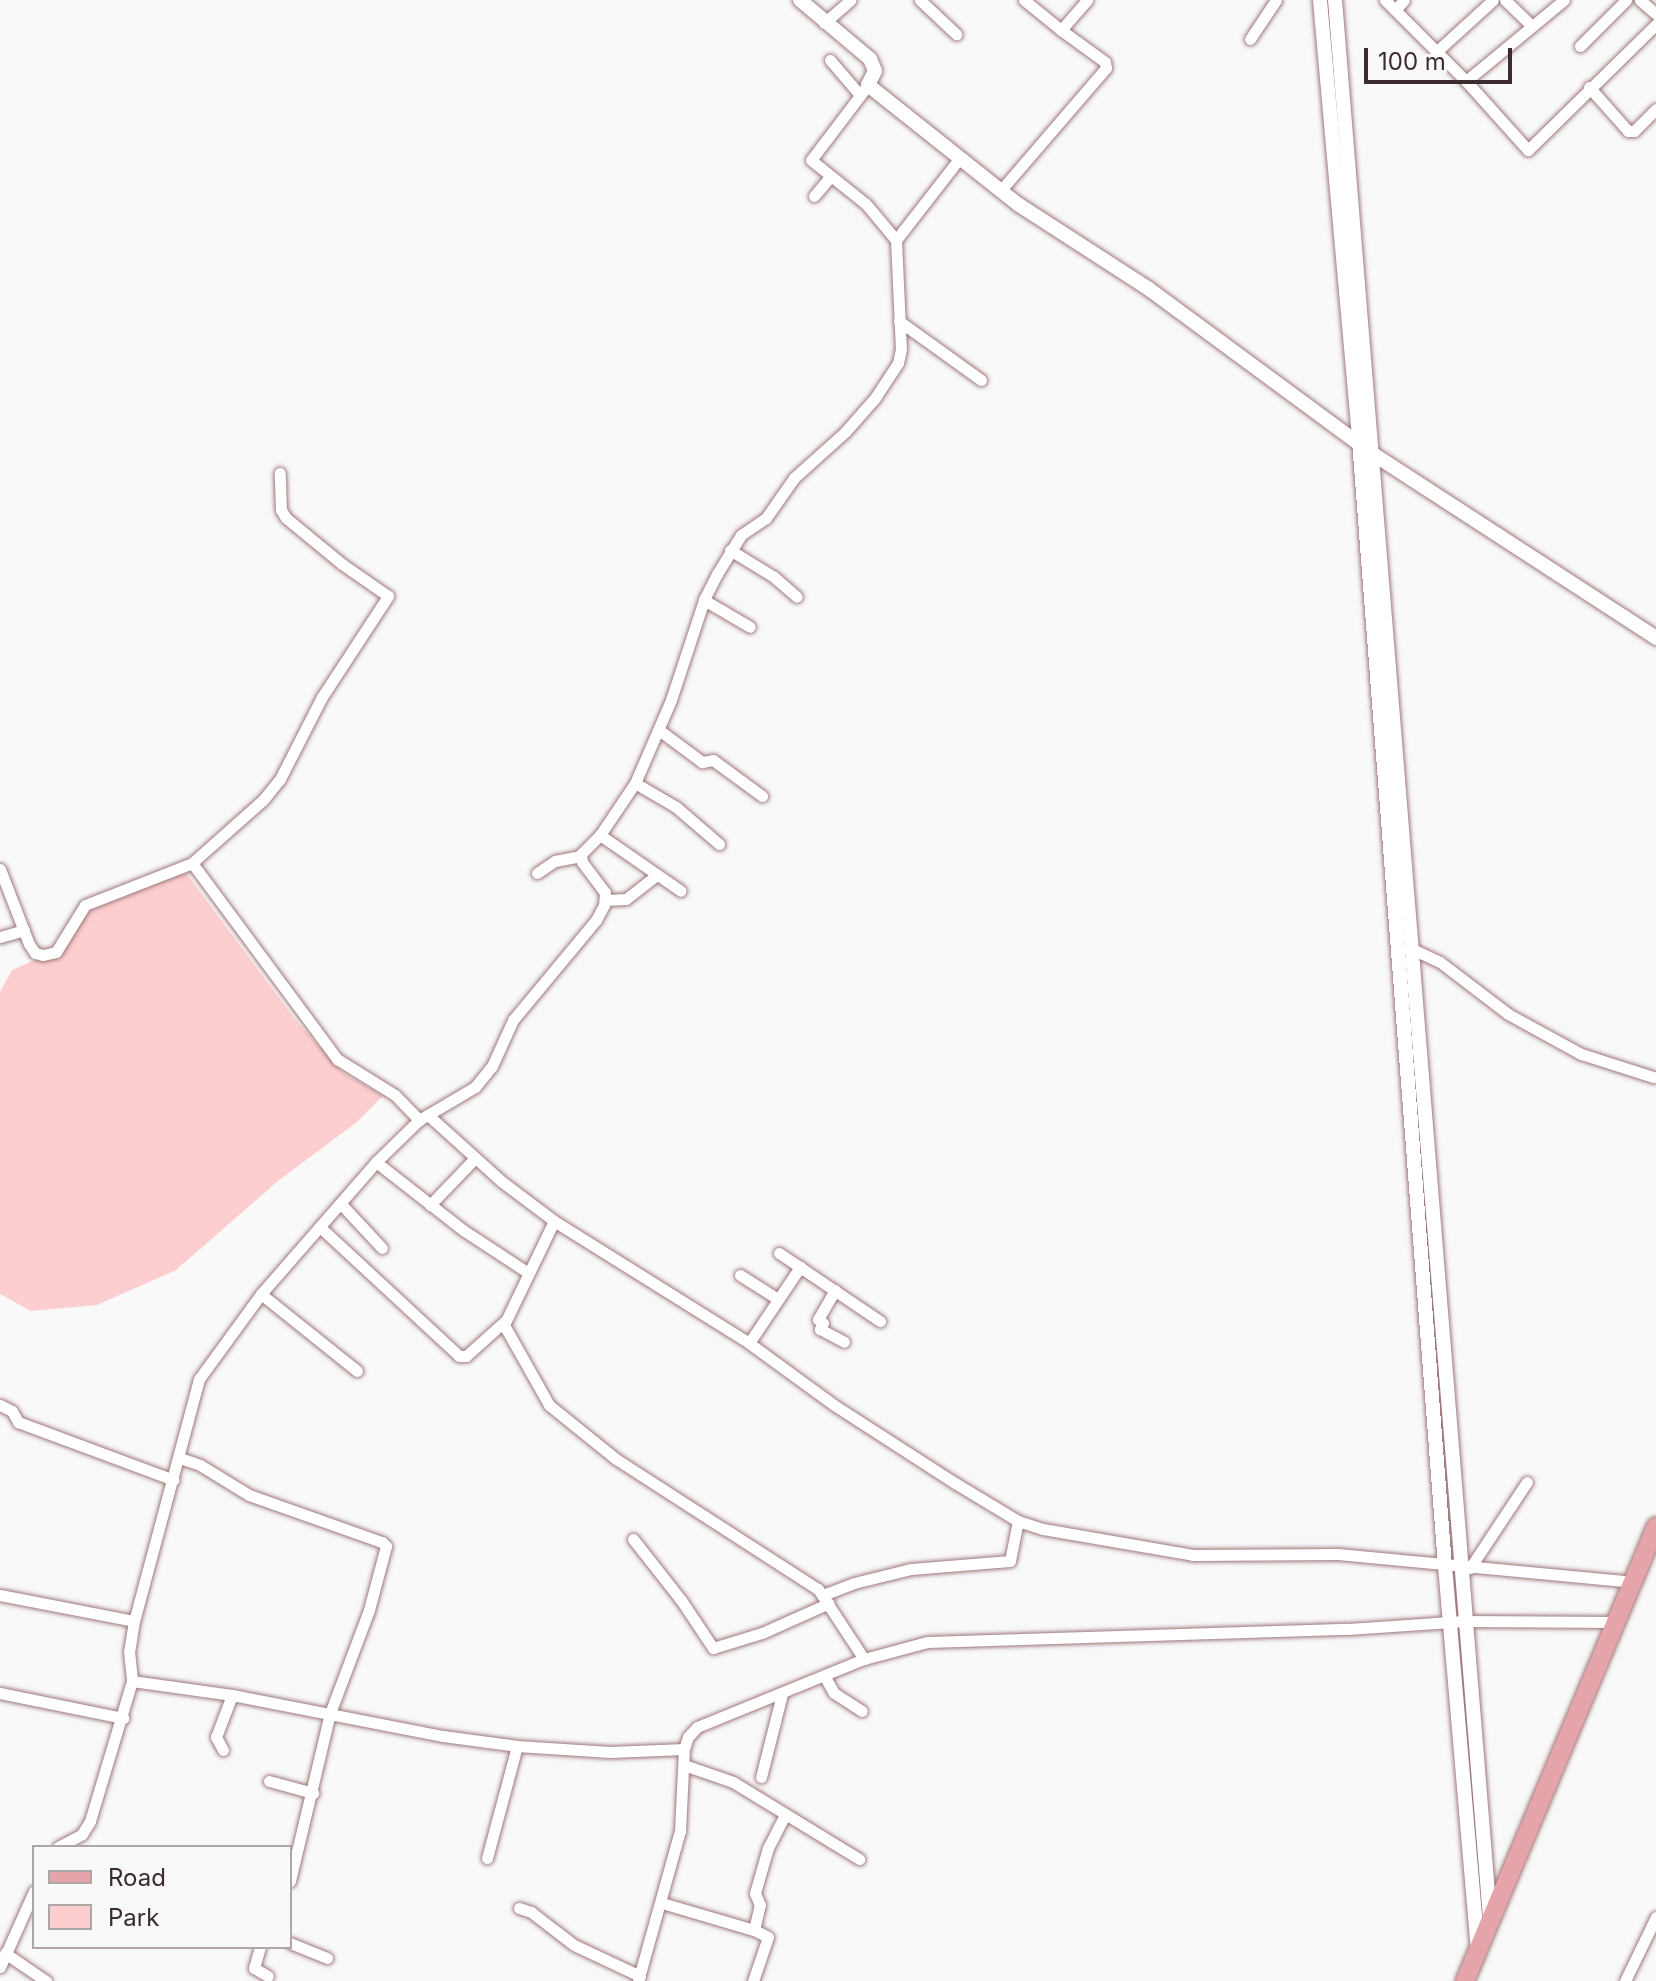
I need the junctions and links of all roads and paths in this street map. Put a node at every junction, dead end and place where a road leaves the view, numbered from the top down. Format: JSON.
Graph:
{"nodes":[{"id":1,"x":800,"y":0,"type":"edge"},
{"id":2,"x":850,"y":0,"type":"edge"},
{"id":3,"x":920,"y":0,"type":"edge"},
{"id":4,"x":1024,"y":0,"type":"edge"},
{"id":5,"x":1087,"y":0,"type":"edge"},
{"id":6,"x":1276,"y":0,"type":"edge"},
{"id":7,"x":1320,"y":0,"type":"edge"},
{"id":8,"x":1335,"y":0,"type":"edge"},
{"id":9,"x":1385,"y":0,"type":"edge"},
{"id":10,"x":1404,"y":0,"type":"edge"},
{"id":11,"x":1493,"y":0,"type":"edge"},
{"id":12,"x":1505,"y":0,"type":"edge"},
{"id":13,"x":1564,"y":0,"type":"edge"},
{"id":14,"x":1626,"y":0,"type":"edge"},
{"id":15,"x":1640,"y":0,"type":"edge"},
{"id":16,"x":1395,"y":10,"type":"junction"},
{"id":17,"x":1656,"y":14,"type":"edge"},
{"id":18,"x":824,"y":23,"type":"junction"},
{"id":19,"x":1656,"y":24,"type":"edge"},
{"id":20,"x":1532,"y":26,"type":"junction"},
{"id":21,"x":1061,"y":30,"type":"junction"},
{"id":22,"x":956,"y":34,"type":"dead end"},
{"id":23,"x":1250,"y":39,"type":"dead end"},
{"id":24,"x":1580,"y":46,"type":"dead end"},
{"id":25,"x":1436,"y":52,"type":"junction"},
{"id":26,"x":830,"y":60,"type":"dead end"},
{"id":27,"x":1466,"y":81,"type":"junction"},
{"id":28,"x":1589,"y":87,"type":"junction"},
{"id":29,"x":864,"y":90,"type":"junction"},
{"id":30,"x":1656,"y":109,"type":"edge"},
{"id":31,"x":959,"y":159,"type":"junction"},
{"id":32,"x":830,"y":177,"type":"junction"},
{"id":33,"x":1001,"y":190,"type":"junction"},
{"id":34,"x":814,"y":196,"type":"dead end"},
{"id":35,"x":896,"y":240,"type":"junction"},
{"id":36,"x":899,"y":321,"type":"junction"},
{"id":37,"x":981,"y":380,"type":"dead end"},
{"id":38,"x":1359,"y":441,"type":"junction"},
{"id":39,"x":1373,"y":454,"type":"junction"},
{"id":40,"x":280,"y":473,"type":"dead end"},
{"id":41,"x":730,"y":550,"type":"junction"},
{"id":42,"x":797,"y":597,"type":"dead end"},
{"id":43,"x":704,"y":600,"type":"junction"},
{"id":44,"x":750,"y":627,"type":"dead end"},
{"id":45,"x":1656,"y":638,"type":"edge"},
{"id":46,"x":659,"y":730,"type":"junction"},
{"id":47,"x":635,"y":783,"type":"junction"},
{"id":48,"x":762,"y":796,"type":"dead end"},
{"id":49,"x":600,"y":835,"type":"junction"},
{"id":50,"x":719,"y":844,"type":"dead end"},
{"id":51,"x":580,"y":856,"type":"junction"},
{"id":52,"x":192,"y":863,"type":"junction"},
{"id":53,"x":0,"y":869,"type":"edge"},
{"id":54,"x":537,"y":873,"type":"dead end"},
{"id":55,"x":657,"y":875,"type":"junction"},
{"id":56,"x":681,"y":891,"type":"dead end"},
{"id":57,"x":605,"y":900,"type":"junction"},
{"id":58,"x":24,"y":930,"type":"junction"},
{"id":59,"x":0,"y":937,"type":"edge"},
{"id":60,"x":1410,"y":948,"type":"junction"},
{"id":61,"x":1653,"y":1077,"type":"dead end"},
{"id":62,"x":424,"y":1117,"type":"junction"},
{"id":63,"x":475,"y":1158,"type":"junction"},
{"id":64,"x":376,"y":1162,"type":"junction"},
{"id":65,"x":341,"y":1204,"type":"junction"},
{"id":66,"x":430,"y":1205,"type":"junction"},
{"id":67,"x":554,"y":1221,"type":"junction"},
{"id":68,"x":321,"y":1228,"type":"junction"},
{"id":69,"x":382,"y":1248,"type":"dead end"},
{"id":70,"x":779,"y":1253,"type":"dead end"},
{"id":71,"x":800,"y":1267,"type":"junction"},
{"id":72,"x":527,"y":1272,"type":"junction"},
{"id":73,"x":740,"y":1275,"type":"dead end"},
{"id":74,"x":835,"y":1290,"type":"junction"},
{"id":75,"x":261,"y":1294,"type":"junction"},
{"id":76,"x":778,"y":1299,"type":"junction"},
{"id":77,"x":505,"y":1321,"type":"junction"},
{"id":78,"x":880,"y":1321,"type":"dead end"},
{"id":79,"x":844,"y":1342,"type":"dead end"},
{"id":80,"x":749,"y":1343,"type":"junction"},
{"id":81,"x":357,"y":1371,"type":"dead end"},
{"id":82,"x":0,"y":1405,"type":"edge"},
{"id":83,"x":180,"y":1458,"type":"junction"},
{"id":84,"x":174,"y":1480,"type":"junction"},
{"id":85,"x":1527,"y":1482,"type":"dead end"},
{"id":86,"x":1018,"y":1521,"type":"junction"},
{"id":87,"x":1656,"y":1527,"type":"edge"},
{"id":88,"x":633,"y":1539,"type":"dead end"},
{"id":89,"x":1458,"y":1567,"type":"junction"},
{"id":90,"x":1632,"y":1582,"type":"junction"},
{"id":91,"x":0,"y":1595,"type":"edge"},
{"id":92,"x":826,"y":1599,"type":"junction"},
{"id":93,"x":134,"y":1621,"type":"junction"},
{"id":94,"x":1457,"y":1622,"type":"junction"},
{"id":95,"x":1617,"y":1622,"type":"junction"},
{"id":96,"x":864,"y":1659,"type":"junction"},
{"id":97,"x":825,"y":1677,"type":"junction"},
{"id":98,"x":132,"y":1681,"type":"junction"},
{"id":99,"x":0,"y":1693,"type":"edge"},
{"id":100,"x":782,"y":1694,"type":"junction"},
{"id":101,"x":232,"y":1695,"type":"junction"},
{"id":102,"x":862,"y":1711,"type":"dead end"},
{"id":103,"x":330,"y":1713,"type":"junction"},
{"id":104,"x":123,"y":1718,"type":"junction"},
{"id":105,"x":517,"y":1746,"type":"junction"},
{"id":106,"x":684,"y":1749,"type":"junction"},
{"id":107,"x":223,"y":1750,"type":"dead end"},
{"id":108,"x":684,"y":1765,"type":"junction"},
{"id":109,"x":761,"y":1777,"type":"dead end"},
{"id":110,"x":269,"y":1781,"type":"dead end"},
{"id":111,"x":313,"y":1793,"type":"junction"},
{"id":112,"x":785,"y":1814,"type":"junction"},
{"id":113,"x":62,"y":1845,"type":"edge"},
{"id":114,"x":487,"y":1858,"type":"dead end"},
{"id":115,"x":859,"y":1859,"type":"dead end"},
{"id":116,"x":292,"y":1873,"type":"edge"},
{"id":117,"x":32,"y":1895,"type":"edge"},
{"id":118,"x":662,"y":1903,"type":"junction"},
{"id":119,"x":519,"y":1908,"type":"dead end"},
{"id":120,"x":1656,"y":1917,"type":"edge"},
{"id":121,"x":1490,"y":1919,"type":"junction"},
{"id":122,"x":754,"y":1930,"type":"junction"},
{"id":123,"x":292,"y":1944,"type":"edge"},
{"id":124,"x":259,"y":1949,"type":"edge"},
{"id":125,"x":1478,"y":1950,"type":"junction"},
{"id":126,"x":5,"y":1953,"type":"junction"},
{"id":127,"x":327,"y":1958,"type":"dead end"},
{"id":128,"x":0,"y":1967,"type":"edge"},
{"id":129,"x":268,"y":1976,"type":"dead end"},
{"id":130,"x":639,"y":1978,"type":"edge"},
{"id":131,"x":46,"y":1981,"type":"edge"},
{"id":132,"x":753,"y":1981,"type":"edge"},
{"id":133,"x":1465,"y":1981,"type":"edge"},
{"id":134,"x":1625,"y":1981,"type":"edge"}],
"edges":[{"from":1,"to":18,"type":"street"},
{"from":2,"to":18,"type":"street"},
{"from":3,"to":22,"type":"street"},
{"from":4,"to":21,"type":"street"},
{"from":5,"to":21,"type":"street"},
{"from":6,"to":23,"type":"street"},
{"from":7,"to":38,"type":"street"},
{"from":8,"to":39,"type":"street"},
{"from":9,"to":16,"type":"street"},
{"from":10,"to":16,"type":"street"},
{"from":11,"to":25,"type":"street"},
{"from":12,"to":20,"type":"street"},
{"from":13,"to":20,"type":"street"},
{"from":14,"to":24,"type":"street"},
{"from":15,"to":17,"type":"street"},
{"from":16,"to":25,"type":"street"},
{"from":18,"to":29,"type":"street"},
{"from":19,"to":28,"type":"street"},
{"from":20,"to":27,"type":"street"},
{"from":21,"to":33,"type":"street"},
{"from":25,"to":27,"type":"street"},
{"from":26,"to":29,"type":"street"},
{"from":27,"to":28,"type":"street"},
{"from":28,"to":30,"type":"street"},
{"from":29,"to":31,"type":"street"},
{"from":29,"to":32,"type":"street"},
{"from":31,"to":33,"type":"street"},
{"from":31,"to":35,"type":"street"},
{"from":32,"to":34,"type":"street"},
{"from":32,"to":35,"type":"street"},
{"from":33,"to":38,"type":"street"},
{"from":35,"to":36,"type":"street"},
{"from":36,"to":37,"type":"street"},
{"from":36,"to":41,"type":"street"},
{"from":38,"to":39,"type":"street"},
{"from":38,"to":89,"type":"street"},
{"from":39,"to":45,"type":"street"},
{"from":39,"to":60,"type":"street"},
{"from":40,"to":52,"type":"street"},
{"from":41,"to":42,"type":"street"},
{"from":41,"to":43,"type":"street"},
{"from":43,"to":44,"type":"street"},
{"from":43,"to":46,"type":"street"},
{"from":46,"to":47,"type":"street"},
{"from":46,"to":48,"type":"street"},
{"from":47,"to":49,"type":"street"},
{"from":47,"to":50,"type":"street"},
{"from":49,"to":51,"type":"street"},
{"from":49,"to":55,"type":"street"},
{"from":51,"to":54,"type":"street"},
{"from":51,"to":57,"type":"street"},
{"from":52,"to":58,"type":"street"},
{"from":52,"to":62,"type":"street"},
{"from":53,"to":58,"type":"street"},
{"from":55,"to":56,"type":"street"},
{"from":55,"to":57,"type":"street"},
{"from":57,"to":62,"type":"street"},
{"from":58,"to":59,"type":"street"},
{"from":60,"to":61,"type":"street"},
{"from":60,"to":89,"type":"street"},
{"from":62,"to":63,"type":"street"},
{"from":62,"to":64,"type":"street"},
{"from":63,"to":66,"type":"street"},
{"from":63,"to":67,"type":"street"},
{"from":64,"to":65,"type":"street"},
{"from":64,"to":66,"type":"street"},
{"from":65,"to":68,"type":"street"},
{"from":65,"to":69,"type":"street"},
{"from":66,"to":72,"type":"street"},
{"from":67,"to":72,"type":"street"},
{"from":67,"to":80,"type":"street"},
{"from":68,"to":75,"type":"street"},
{"from":68,"to":77,"type":"street"},
{"from":70,"to":71,"type":"street"},
{"from":71,"to":74,"type":"street"},
{"from":71,"to":76,"type":"street"},
{"from":72,"to":77,"type":"street"},
{"from":73,"to":76,"type":"street"},
{"from":74,"to":78,"type":"street"},
{"from":74,"to":79,"type":"street"},
{"from":75,"to":81,"type":"street"},
{"from":75,"to":83,"type":"street"},
{"from":76,"to":80,"type":"street"},
{"from":77,"to":92,"type":"street"},
{"from":80,"to":86,"type":"street"},
{"from":82,"to":84,"type":"street"},
{"from":83,"to":84,"type":"street"},
{"from":83,"to":103,"type":"street"},
{"from":84,"to":93,"type":"street"},
{"from":85,"to":89,"type":"street"},
{"from":86,"to":89,"type":"street"},
{"from":86,"to":92,"type":"street"},
{"from":87,"to":90,"type":"main road"},
{"from":88,"to":92,"type":"street"},
{"from":89,"to":90,"type":"street"},
{"from":89,"to":94,"type":"street"},
{"from":90,"to":95,"type":"main road"},
{"from":91,"to":93,"type":"street"},
{"from":92,"to":96,"type":"street"},
{"from":93,"to":98,"type":"street"},
{"from":94,"to":95,"type":"street"},
{"from":94,"to":96,"type":"street"},
{"from":94,"to":121,"type":"street"},
{"from":94,"to":125,"type":"street"},
{"from":95,"to":121,"type":"main road"},
{"from":96,"to":97,"type":"street"},
{"from":97,"to":100,"type":"street"},
{"from":97,"to":102,"type":"street"},
{"from":98,"to":101,"type":"street"},
{"from":98,"to":104,"type":"street"},
{"from":99,"to":104,"type":"street"},
{"from":100,"to":106,"type":"street"},
{"from":100,"to":109,"type":"street"},
{"from":101,"to":103,"type":"street"},
{"from":101,"to":107,"type":"street"},
{"from":103,"to":105,"type":"street"},
{"from":103,"to":111,"type":"street"},
{"from":104,"to":113,"type":"street"},
{"from":105,"to":106,"type":"street"},
{"from":105,"to":114,"type":"street"},
{"from":106,"to":108,"type":"street"},
{"from":108,"to":112,"type":"street"},
{"from":108,"to":118,"type":"street"},
{"from":110,"to":111,"type":"street"},
{"from":111,"to":116,"type":"street"},
{"from":112,"to":115,"type":"street"},
{"from":112,"to":122,"type":"street"},
{"from":117,"to":126,"type":"street"},
{"from":118,"to":122,"type":"street"},
{"from":118,"to":130,"type":"street"},
{"from":119,"to":130,"type":"street"},
{"from":120,"to":134,"type":"street"},
{"from":121,"to":125,"type":"main road"},
{"from":122,"to":132,"type":"street"},
{"from":123,"to":127,"type":"street"},
{"from":124,"to":129,"type":"street"},
{"from":125,"to":133,"type":"main road"},
{"from":126,"to":128,"type":"street"},
{"from":126,"to":131,"type":"street"}]}
